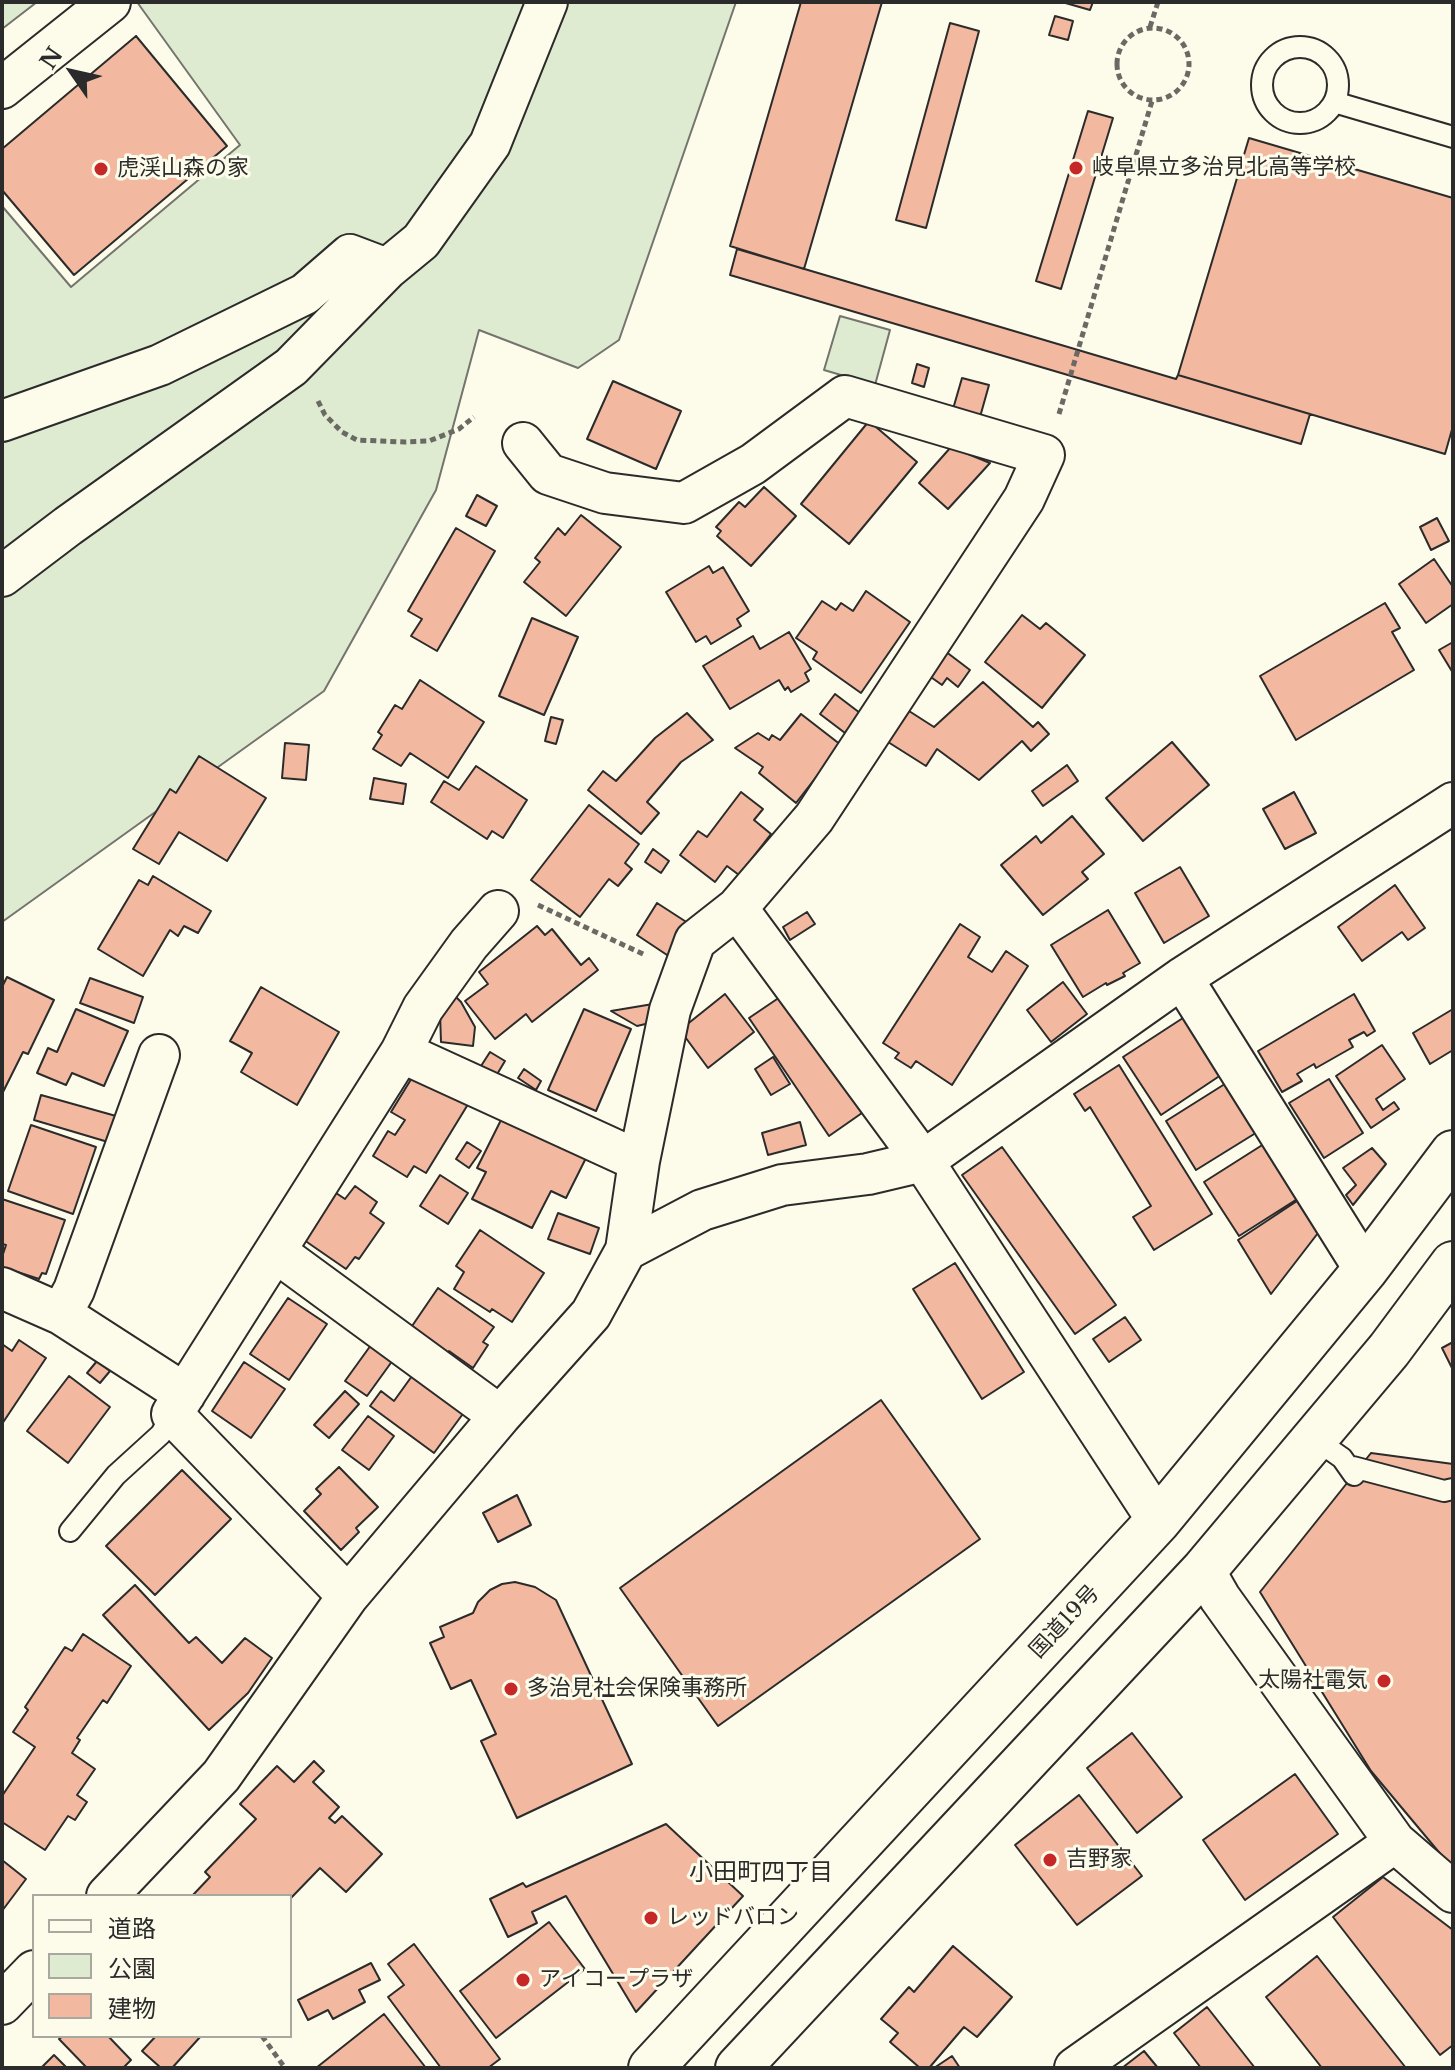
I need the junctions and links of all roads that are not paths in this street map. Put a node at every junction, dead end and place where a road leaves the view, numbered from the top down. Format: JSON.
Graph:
{"nodes":[{"id":1,"x":110,"y":2,"type":"edge"},
{"id":2,"x":547,"y":2,"type":"edge"},
{"id":3,"x":2,"y":88,"type":"edge"},
{"id":4,"x":1334,"y":102,"type":"dead end"},
{"id":5,"x":1453,"y":137,"type":"edge"},
{"id":6,"x":387,"y":269,"type":"junction"},
{"id":7,"x":2,"y":421,"type":"edge"},
{"id":8,"x":523,"y":443,"type":"dead end"},
{"id":9,"x":2,"y":576,"type":"edge"},
{"id":10,"x":1453,"y":803,"type":"edge"},
{"id":11,"x":737,"y":908,"type":"junction"},
{"id":12,"x":498,"y":911,"type":"road end"},
{"id":13,"x":1182,"y":978,"type":"junction"},
{"id":14,"x":401,"y":1052,"type":"junction"},
{"id":15,"x":159,"y":1055,"type":"dead end"},
{"id":16,"x":1453,"y":1153,"type":"edge"},
{"id":17,"x":639,"y":1161,"type":"junction"},
{"id":18,"x":923,"y":1161,"type":"junction"},
{"id":19,"x":626,"y":1250,"type":"junction"},
{"id":20,"x":276,"y":1252,"type":"junction"},
{"id":21,"x":1453,"y":1264,"type":"edge"},
{"id":22,"x":1365,"y":1270,"type":"junction"},
{"id":23,"x":2,"y":1288,"type":"edge"},
{"id":24,"x":61,"y":1314,"type":"junction"},
{"id":25,"x":178,"y":1404,"type":"junction"},
{"id":26,"x":500,"y":1416,"type":"junction"},
{"id":27,"x":1315,"y":1439,"type":"junction"},
{"id":28,"x":1453,"y":1489,"type":"edge"},
{"id":29,"x":1158,"y":1521,"type":"junction"},
{"id":30,"x":70,"y":1531,"type":"dead end"},
{"id":31,"x":1204,"y":1570,"type":"junction"},
{"id":32,"x":348,"y":1596,"type":"junction"},
{"id":33,"x":1395,"y":1842,"type":"junction"},
{"id":34,"x":1453,"y":1892,"type":"edge"},
{"id":35,"x":109,"y":1894,"type":"edge"},
{"id":36,"x":32,"y":1973,"type":"edge"},
{"id":37,"x":2,"y":2004,"type":"edge"},
{"id":38,"x":651,"y":2068,"type":"edge"},
{"id":39,"x":738,"y":2068,"type":"edge"},
{"id":40,"x":1075,"y":2068,"type":"edge"}],
"edges":[{"from":1,"to":3,"type":"street"},
{"from":2,"to":6,"type":"street"},
{"from":4,"to":5,"type":"lane"},
{"from":6,"to":7,"type":"street"},
{"from":6,"to":9,"type":"street"},
{"from":8,"to":11,"type":"street"},
{"from":10,"to":13,"type":"street"},
{"from":11,"to":17,"type":"street"},
{"from":11,"to":18,"type":"street"},
{"from":12,"to":14,"type":"street"},
{"from":13,"to":18,"type":"street"},
{"from":13,"to":22,"type":"street"},
{"from":14,"to":17,"type":"street"},
{"from":14,"to":20,"type":"street"},
{"from":15,"to":24,"type":"street"},
{"from":16,"to":22,"type":"highway","name":"国道19号"},
{"from":17,"to":19,"type":"street"},
{"from":18,"to":19,"type":"street"},
{"from":18,"to":29,"type":"street"},
{"from":19,"to":26,"type":"street"},
{"from":20,"to":25,"type":"street"},
{"from":20,"to":26,"type":"street"},
{"from":21,"to":27,"type":"highway"},
{"from":22,"to":29,"type":"highway","name":"国道19号"},
{"from":23,"to":24,"type":"street"},
{"from":24,"to":25,"type":"street"},
{"from":25,"to":30,"type":"lane"},
{"from":25,"to":32,"type":"street"},
{"from":26,"to":32,"type":"street"},
{"from":27,"to":28,"type":"lane"},
{"from":27,"to":31,"type":"highway"},
{"from":29,"to":38,"type":"highway","name":"国道19号"},
{"from":31,"to":33,"type":"street"},
{"from":31,"to":39,"type":"highway"},
{"from":32,"to":35,"type":"street"},
{"from":33,"to":34,"type":"street"},
{"from":33,"to":40,"type":"street"},
{"from":36,"to":37,"type":"street"}]}
